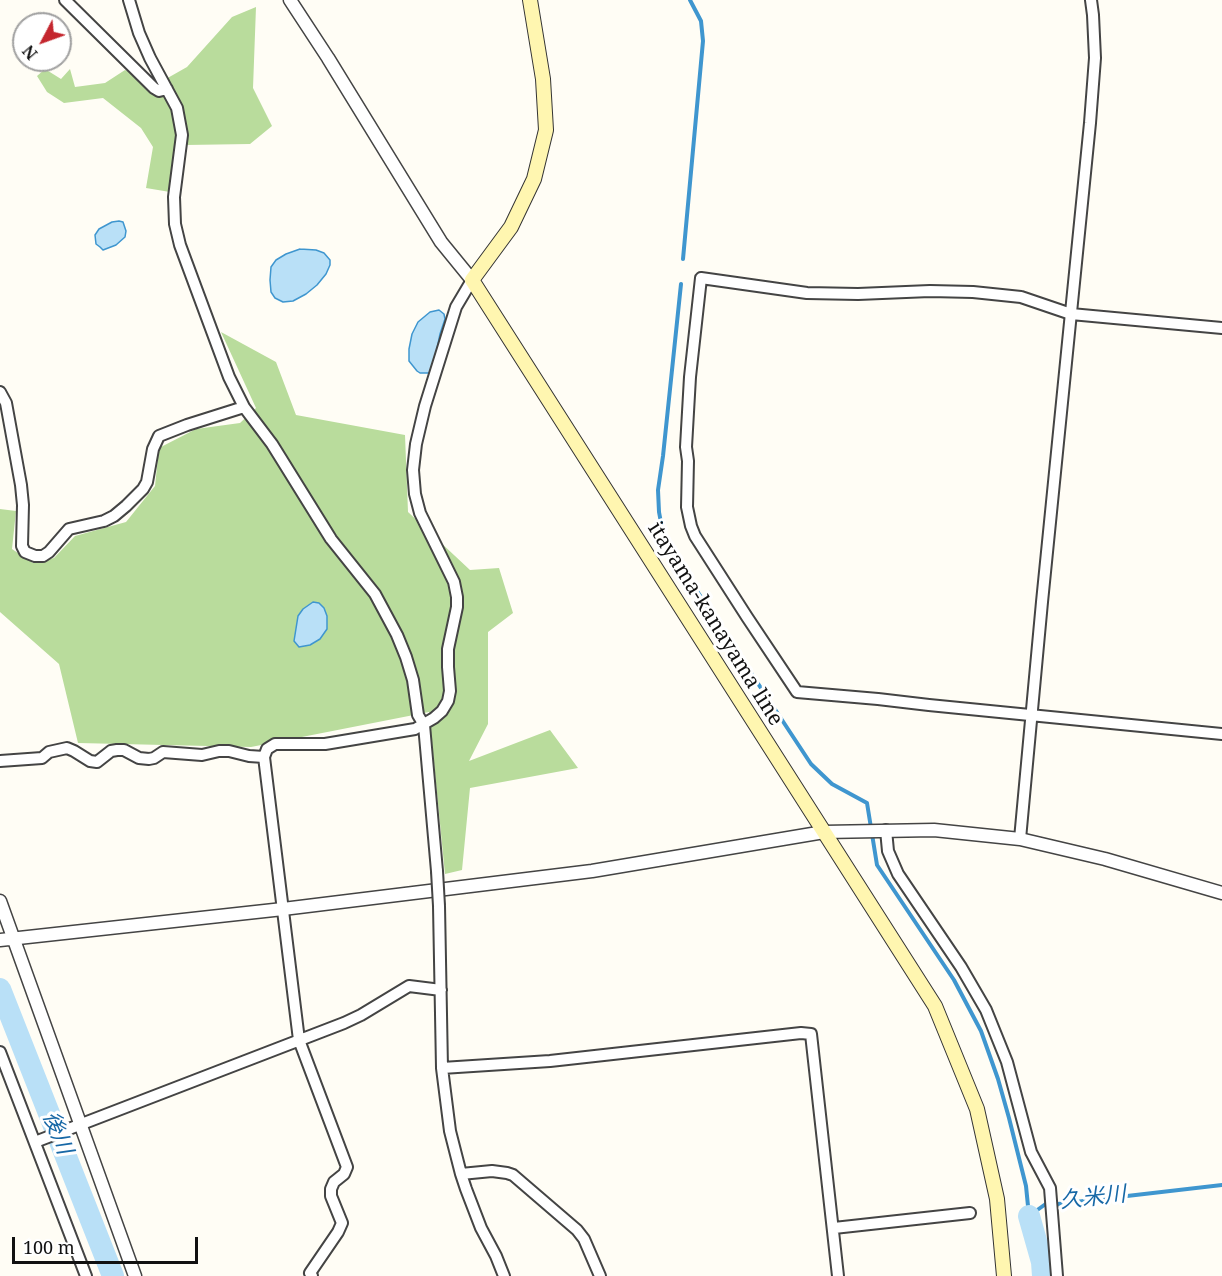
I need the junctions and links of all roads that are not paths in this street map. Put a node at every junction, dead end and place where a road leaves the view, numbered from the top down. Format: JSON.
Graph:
{"nodes":[{"id":1,"x":65,"y":0,"type":"edge"},
{"id":2,"x":129,"y":0,"type":"edge"},
{"id":3,"x":290,"y":0,"type":"edge"},
{"id":4,"x":530,"y":0,"type":"edge"},
{"id":5,"x":1091,"y":0,"type":"edge"},
{"id":6,"x":167,"y":89,"type":"junction"},
{"id":7,"x":472,"y":280,"type":"junction"},
{"id":8,"x":1071,"y":314,"type":"junction"},
{"id":9,"x":1222,"y":328,"type":"edge"},
{"id":10,"x":0,"y":392,"type":"edge"},
{"id":11,"x":244,"y":407,"type":"junction"},
{"id":12,"x":1031,"y":715,"type":"junction"},
{"id":13,"x":424,"y":725,"type":"junction"},
{"id":14,"x":1222,"y":734,"type":"edge"},
{"id":15,"x":264,"y":757,"type":"junction"},
{"id":16,"x":0,"y":761,"type":"edge"},
{"id":17,"x":886,"y":830,"type":"junction"},
{"id":18,"x":824,"y":832,"type":"junction"},
{"id":19,"x":1020,"y":839,"type":"junction"},
{"id":20,"x":1222,"y":893,"type":"edge"},
{"id":21,"x":0,"y":901,"type":"edge"},
{"id":22,"x":283,"y":909,"type":"junction"},
{"id":23,"x":14,"y":938,"type":"junction"},
{"id":24,"x":0,"y":940,"type":"edge"},
{"id":25,"x":441,"y":990,"type":"junction"},
{"id":26,"x":299,"y":1040,"type":"junction"},
{"id":27,"x":0,"y":1052,"type":"edge"},
{"id":28,"x":442,"y":1068,"type":"junction"},
{"id":29,"x":80,"y":1125,"type":"junction"},
{"id":30,"x":34,"y":1142,"type":"junction"},
{"id":31,"x":460,"y":1174,"type":"junction"},
{"id":32,"x":970,"y":1213,"type":"dead end"},
{"id":33,"x":834,"y":1228,"type":"junction"},
{"id":34,"x":308,"y":1275,"type":"edge"},
{"id":35,"x":86,"y":1276,"type":"edge"},
{"id":36,"x":135,"y":1276,"type":"edge"},
{"id":37,"x":504,"y":1276,"type":"edge"},
{"id":38,"x":600,"y":1276,"type":"edge"},
{"id":39,"x":838,"y":1276,"type":"edge"},
{"id":40,"x":1004,"y":1276,"type":"edge"},
{"id":41,"x":1057,"y":1276,"type":"edge"}],
"edges":[{"from":1,"to":6,"type":"street"},
{"from":2,"to":6,"type":"street"},
{"from":3,"to":7,"type":"street"},
{"from":4,"to":7,"type":"main road"},
{"from":5,"to":8,"type":"street"},
{"from":6,"to":11,"type":"street"},
{"from":7,"to":13,"type":"street"},
{"from":7,"to":18,"type":"main road","name":"itayama-kanayama line"},
{"from":8,"to":9,"type":"street"},
{"from":8,"to":12,"type":"street"},
{"from":8,"to":12,"type":"street"},
{"from":10,"to":11,"type":"street"},
{"from":11,"to":13,"type":"street"},
{"from":12,"to":14,"type":"street"},
{"from":12,"to":19,"type":"street"},
{"from":13,"to":15,"type":"street"},
{"from":13,"to":25,"type":"street","bridge":true},
{"from":15,"to":16,"type":"street"},
{"from":15,"to":22,"type":"street"},
{"from":17,"to":18,"type":"street"},
{"from":17,"to":19,"type":"street"},
{"from":17,"to":41,"type":"street"},
{"from":18,"to":22,"type":"street"},
{"from":18,"to":40,"type":"main road","name":"itayama-kanayama line"},
{"from":19,"to":20,"type":"street"},
{"from":21,"to":23,"type":"street"},
{"from":22,"to":23,"type":"street"},
{"from":22,"to":26,"type":"street"},
{"from":23,"to":24,"type":"street"},
{"from":23,"to":29,"type":"street"},
{"from":25,"to":26,"type":"street"},
{"from":25,"to":28,"type":"street"},
{"from":26,"to":29,"type":"street"},
{"from":26,"to":34,"type":"street"},
{"from":27,"to":30,"type":"street"},
{"from":28,"to":31,"type":"street"},
{"from":28,"to":33,"type":"street"},
{"from":29,"to":30,"type":"street"},
{"from":29,"to":36,"type":"street"},
{"from":30,"to":35,"type":"street"},
{"from":31,"to":37,"type":"street"},
{"from":31,"to":38,"type":"street"},
{"from":32,"to":33,"type":"street"},
{"from":33,"to":39,"type":"street"}]}
